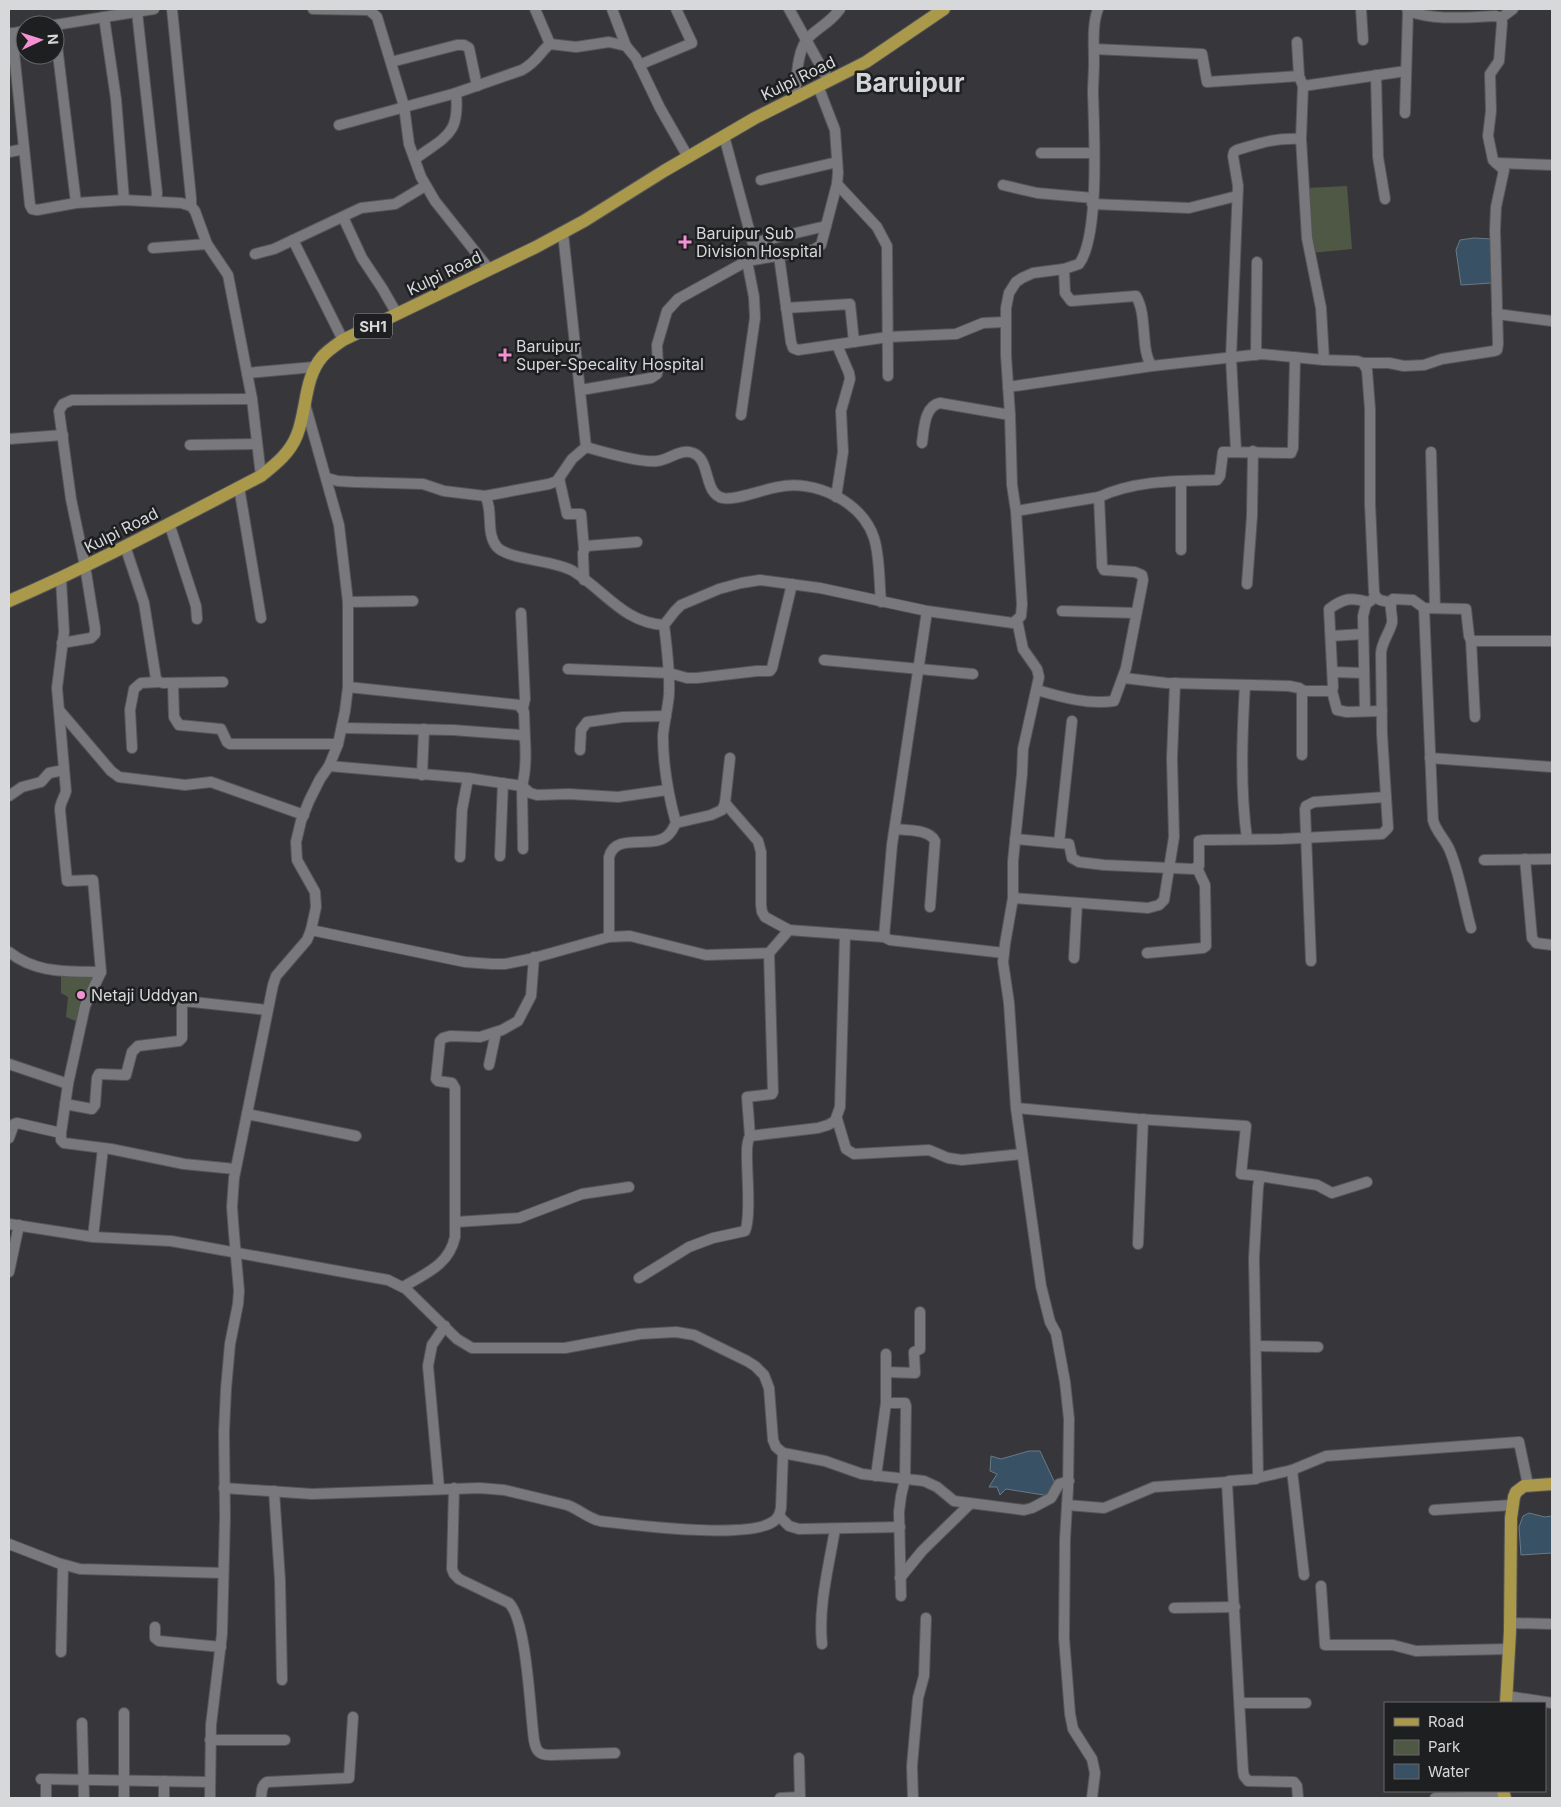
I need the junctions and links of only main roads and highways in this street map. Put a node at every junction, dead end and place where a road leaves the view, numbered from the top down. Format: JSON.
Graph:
{"nodes":[{"id":1,"x":937,"y":11,"type":"edge"},
{"id":2,"x":9,"y":601,"type":"edge"},
{"id":3,"x":1552,"y":1484,"type":"edge"},
{"id":4,"x":1506,"y":1699,"type":"edge"}],
"edges":[{"from":1,"to":2,"type":"main road","name":"Kulpi Road","number":"SH1"},
{"from":3,"to":4,"type":"main road"}]}
